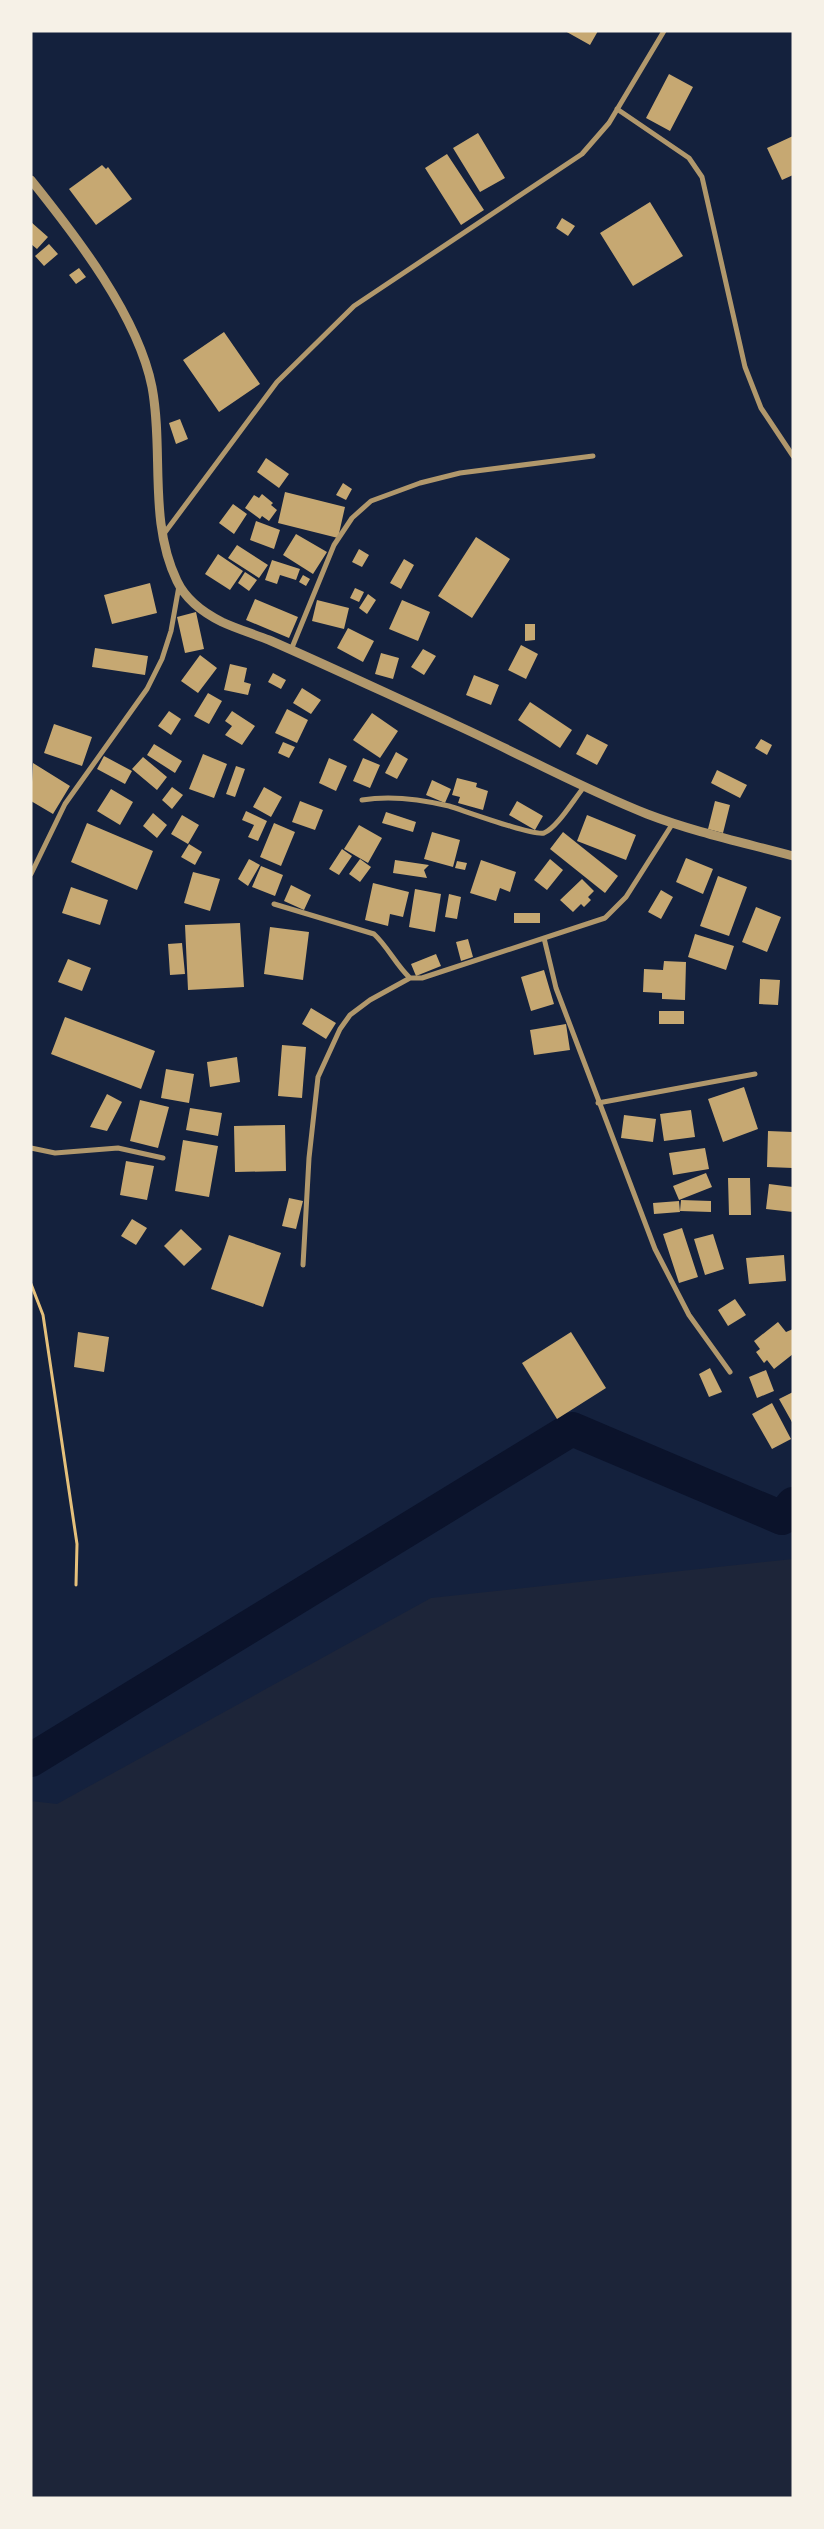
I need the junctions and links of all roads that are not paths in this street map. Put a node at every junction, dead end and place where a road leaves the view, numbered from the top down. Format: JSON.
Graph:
{"nodes":[{"id":1,"x":664,"y":31,"type":"edge"},
{"id":2,"x":617,"y":109,"type":"junction"},
{"id":3,"x":31,"y":180,"type":"edge"},
{"id":4,"x":593,"y":456,"type":"dead end"},
{"id":5,"x":793,"y":456,"type":"edge"},
{"id":6,"x":162,"y":536,"type":"junction"},
{"id":7,"x":179,"y":585,"type":"junction"},
{"id":8,"x":290,"y":650,"type":"junction"},
{"id":9,"x":584,"y":788,"type":"junction"},
{"id":10,"x":362,"y":800,"type":"dead end"},
{"id":11,"x":673,"y":822,"type":"junction"},
{"id":12,"x":793,"y":856,"type":"edge"},
{"id":13,"x":31,"y":874,"type":"edge"},
{"id":14,"x":274,"y":904,"type":"dead end"},
{"id":15,"x":544,"y":938,"type":"junction"},
{"id":16,"x":410,"y":978,"type":"junction"},
{"id":17,"x":755,"y":1074,"type":"dead end"},
{"id":18,"x":598,"y":1103,"type":"junction"},
{"id":19,"x":31,"y":1148,"type":"edge"},
{"id":20,"x":163,"y":1158,"type":"dead end"},
{"id":21,"x":303,"y":1265,"type":"dead end"},
{"id":22,"x":730,"y":1372,"type":"dead end"}],
"edges":[{"from":1,"to":2,"type":"street"},
{"from":2,"to":5,"type":"street"},
{"from":2,"to":6,"type":"street"},
{"from":3,"to":6,"type":"street"},
{"from":4,"to":8,"type":"street"},
{"from":6,"to":7,"type":"street"},
{"from":7,"to":8,"type":"street"},
{"from":7,"to":13,"type":"street"},
{"from":8,"to":9,"type":"street"},
{"from":9,"to":10,"type":"street"},
{"from":9,"to":11,"type":"street"},
{"from":11,"to":12,"type":"street"},
{"from":11,"to":15,"type":"street"},
{"from":14,"to":16,"type":"street"},
{"from":15,"to":16,"type":"street"},
{"from":15,"to":18,"type":"street"},
{"from":16,"to":21,"type":"street"},
{"from":17,"to":18,"type":"street"},
{"from":18,"to":22,"type":"street"},
{"from":19,"to":20,"type":"street"}]}
